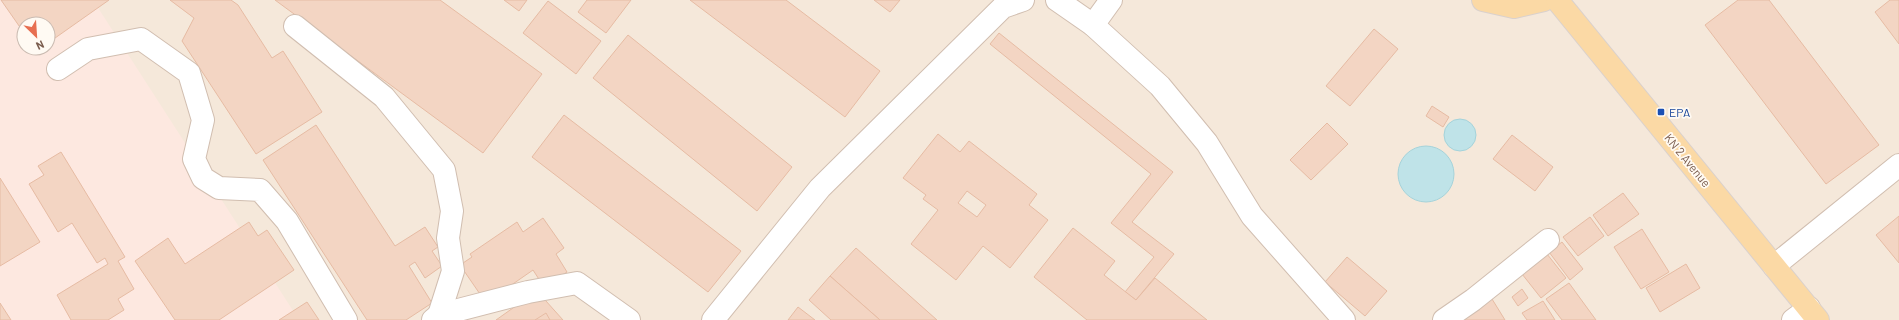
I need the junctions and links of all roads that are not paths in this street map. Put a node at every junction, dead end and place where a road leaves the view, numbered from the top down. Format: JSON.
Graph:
{"nodes":[{"id":1,"x":1023,"y":0,"type":"edge"},
{"id":2,"x":1057,"y":0,"type":"edge"},
{"id":3,"x":1111,"y":0,"type":"edge"},
{"id":4,"x":1482,"y":0,"type":"edge"},
{"id":5,"x":1544,"y":0,"type":"edge"},
{"id":6,"x":1557,"y":0,"type":"edge"},
{"id":7,"x":1093,"y":25,"type":"junction"},
{"id":8,"x":294,"y":26,"type":"dead end"},
{"id":9,"x":58,"y":69,"type":"dead end"},
{"id":10,"x":1899,"y":165,"type":"edge"},
{"id":11,"x":1548,"y":240,"type":"dead end"},
{"id":12,"x":1774,"y":266,"type":"junction"},
{"id":13,"x":1806,"y":316,"type":"edge"},
{"id":14,"x":436,"y":318,"type":"edge"},
{"id":15,"x":346,"y":320,"type":"edge"},
{"id":16,"x":629,"y":320,"type":"edge"},
{"id":17,"x":712,"y":320,"type":"edge"},
{"id":18,"x":1344,"y":320,"type":"edge"},
{"id":19,"x":1444,"y":320,"type":"edge"}],
"edges":[{"from":1,"to":17,"type":"street"},
{"from":2,"to":7,"type":"street"},
{"from":3,"to":7,"type":"street"},
{"from":4,"to":5,"type":"main road"},
{"from":6,"to":12,"type":"main road","name":"KN 2 Avenue"},
{"from":7,"to":18,"type":"street"},
{"from":8,"to":14,"type":"street"},
{"from":9,"to":15,"type":"street"},
{"from":10,"to":12,"type":"street"},
{"from":11,"to":19,"type":"street"},
{"from":12,"to":13,"type":"main road","name":"KN 2 Avenue"},
{"from":14,"to":16,"type":"street"}]}
